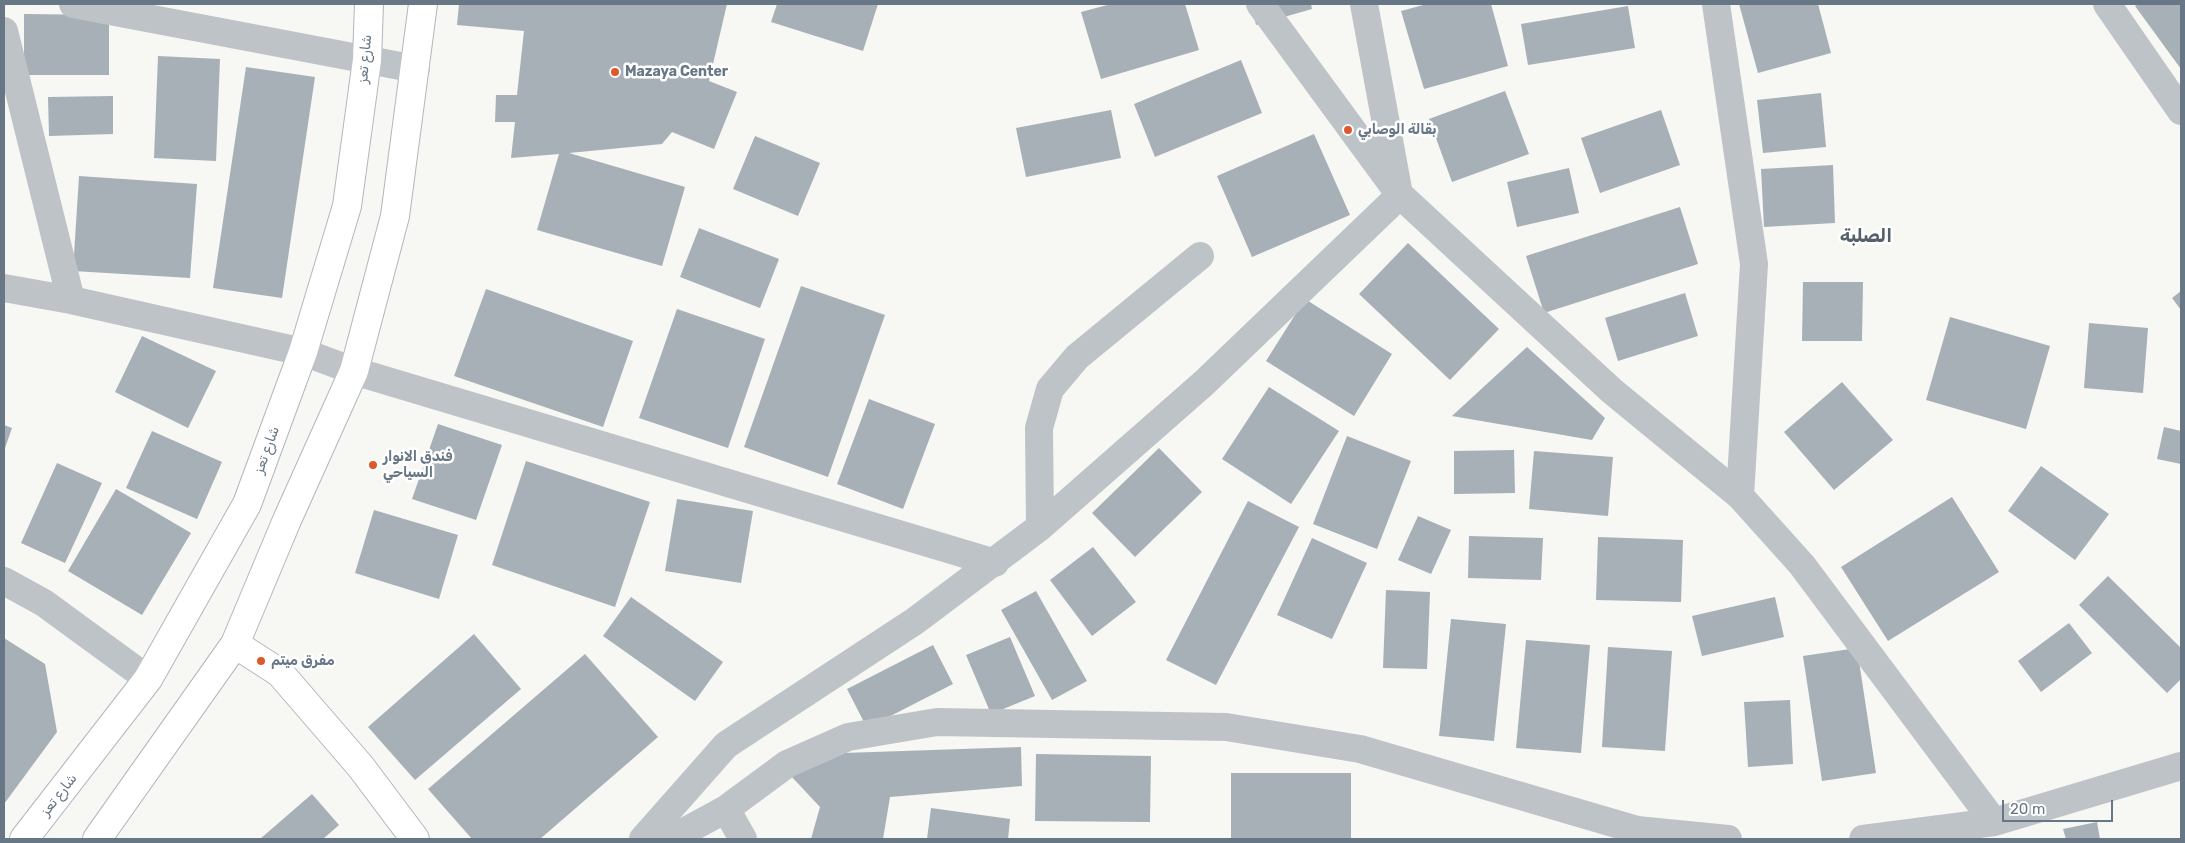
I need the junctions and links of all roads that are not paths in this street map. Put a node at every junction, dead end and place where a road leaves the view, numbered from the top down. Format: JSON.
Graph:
{"nodes":[{"id":1,"x":73,"y":4,"type":"edge"},
{"id":2,"x":369,"y":4,"type":"edge"},
{"id":3,"x":424,"y":4,"type":"edge"},
{"id":4,"x":1260,"y":4,"type":"edge"},
{"id":5,"x":1364,"y":4,"type":"edge"},
{"id":6,"x":1716,"y":4,"type":"edge"},
{"id":7,"x":2107,"y":4,"type":"edge"},
{"id":8,"x":4,"y":31,"type":"edge"},
{"id":9,"x":367,"y":60,"type":"junction"},
{"id":10,"x":416,"y":69,"type":"junction"},
{"id":11,"x":2181,"y":111,"type":"edge"},
{"id":12,"x":1400,"y":195,"type":"junction"},
{"id":13,"x":1200,"y":256,"type":"dead end"},
{"id":14,"x":4,"y":288,"type":"edge"},
{"id":15,"x":71,"y":300,"type":"junction"},
{"id":16,"x":303,"y":352,"type":"junction"},
{"id":17,"x":354,"y":371,"type":"junction"},
{"id":18,"x":1740,"y":496,"type":"junction"},
{"id":19,"x":1040,"y":527,"type":"junction"},
{"id":20,"x":995,"y":563,"type":"junction"},
{"id":21,"x":4,"y":581,"type":"edge"},
{"id":22,"x":235,"y":644,"type":"junction"},
{"id":23,"x":148,"y":679,"type":"junction"},
{"id":24,"x":2181,"y":766,"type":"edge"},
{"id":25,"x":726,"y":809,"type":"junction"},
{"id":26,"x":1994,"y":822,"type":"junction"},
{"id":27,"x":24,"y":839,"type":"edge"},
{"id":28,"x":97,"y":839,"type":"edge"},
{"id":29,"x":415,"y":839,"type":"edge"},
{"id":30,"x":643,"y":839,"type":"edge"},
{"id":31,"x":671,"y":839,"type":"edge"},
{"id":32,"x":743,"y":839,"type":"edge"},
{"id":33,"x":1728,"y":839,"type":"edge"},
{"id":34,"x":1863,"y":839,"type":"edge"}],
"edges":[{"from":1,"to":9,"type":"street"},
{"from":2,"to":9,"type":"main road","name":"شارع تعز"},
{"from":3,"to":10,"type":"main road"},
{"from":4,"to":12,"type":"street"},
{"from":5,"to":12,"type":"street"},
{"from":6,"to":18,"type":"street"},
{"from":7,"to":11,"type":"street"},
{"from":8,"to":15,"type":"street"},
{"from":9,"to":10,"type":"street"},
{"from":9,"to":16,"type":"main road","name":"شارع تعز"},
{"from":10,"to":17,"type":"main road"},
{"from":12,"to":18,"type":"street"},
{"from":12,"to":19,"type":"street"},
{"from":13,"to":19,"type":"street"},
{"from":14,"to":15,"type":"street"},
{"from":15,"to":16,"type":"street"},
{"from":16,"to":17,"type":"street"},
{"from":16,"to":23,"type":"main road","name":"شارع تعز"},
{"from":17,"to":20,"type":"street"},
{"from":17,"to":22,"type":"main road"},
{"from":18,"to":26,"type":"street"},
{"from":19,"to":20,"type":"street"},
{"from":20,"to":30,"type":"street"},
{"from":21,"to":23,"type":"street"},
{"from":22,"to":28,"type":"main road"},
{"from":22,"to":29,"type":"main road"},
{"from":23,"to":27,"type":"main road","name":"شارع تعز"},
{"from":24,"to":26,"type":"street"},
{"from":25,"to":31,"type":"street"},
{"from":25,"to":32,"type":"street"},
{"from":25,"to":33,"type":"street"},
{"from":26,"to":34,"type":"street"}]}
